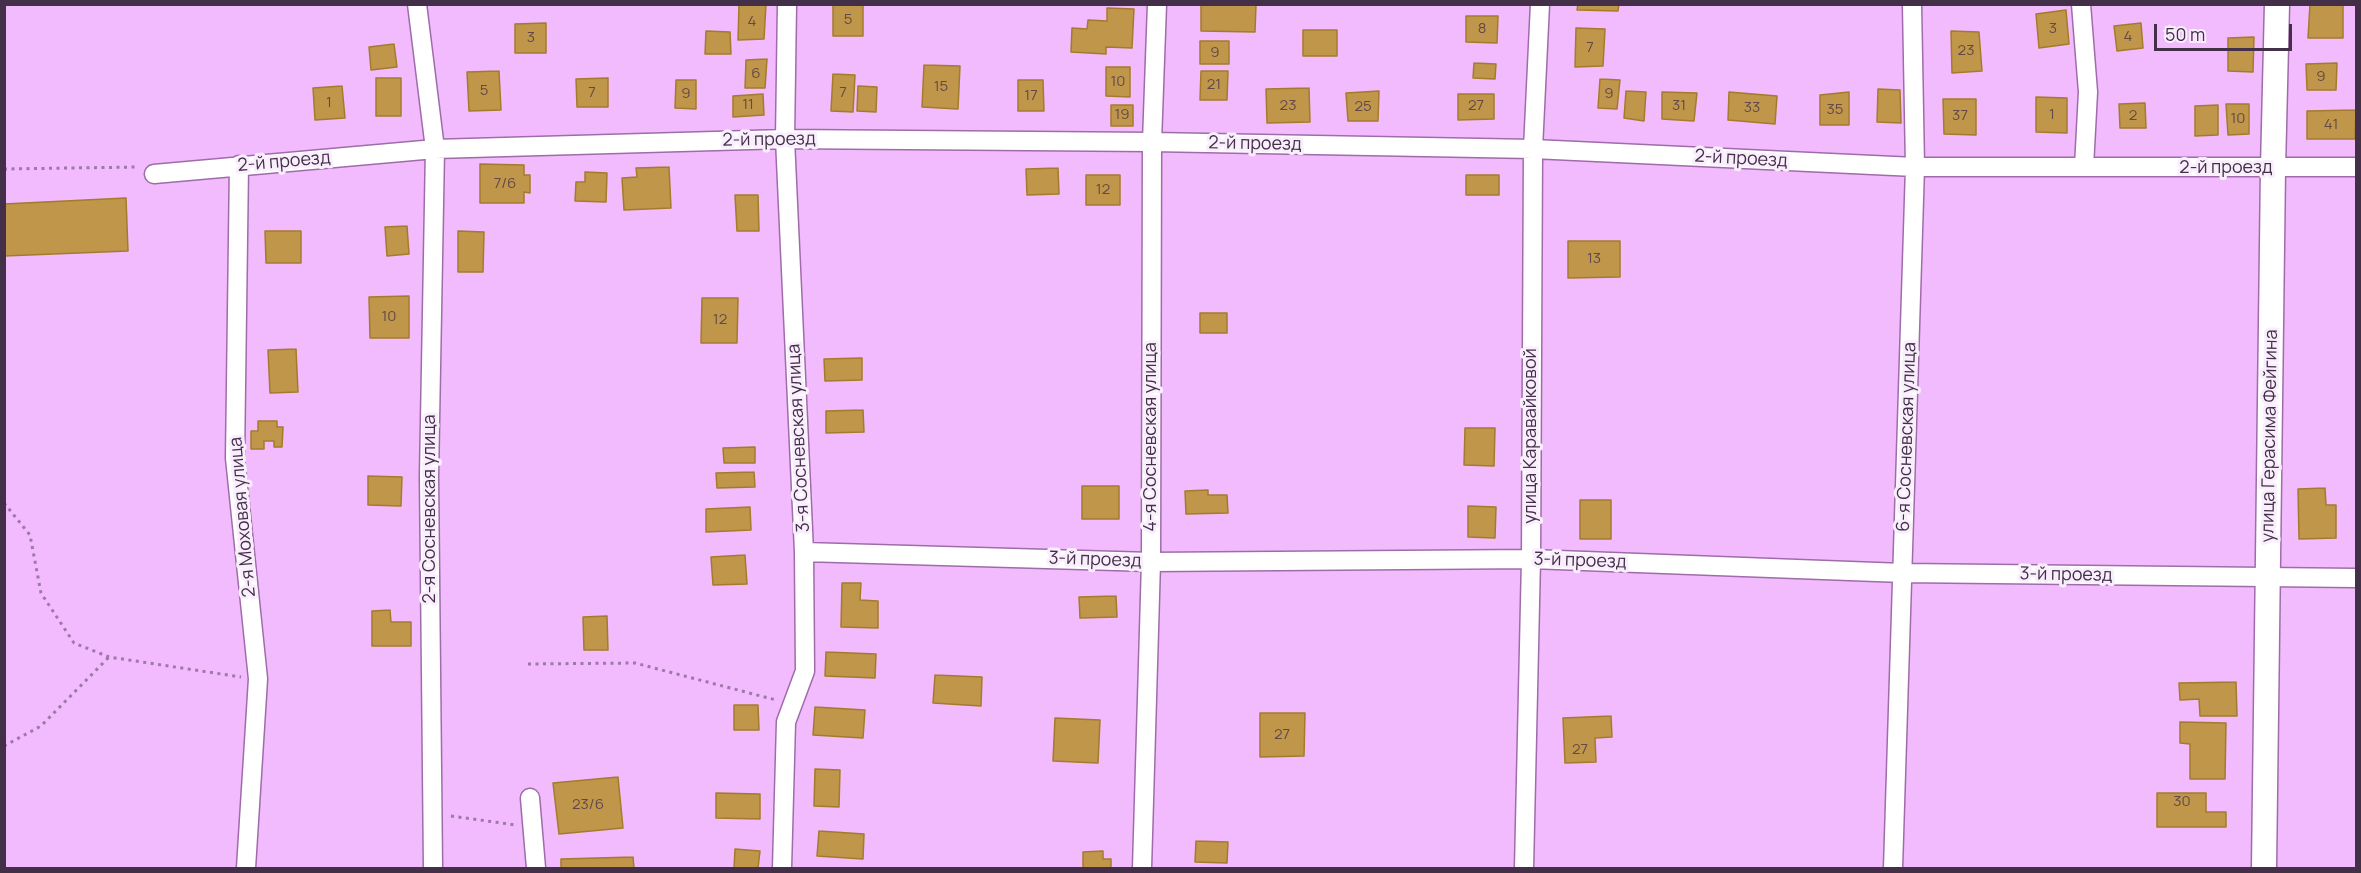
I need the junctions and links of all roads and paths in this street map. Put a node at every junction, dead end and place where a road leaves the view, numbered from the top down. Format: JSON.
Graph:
{"nodes":[{"id":1,"x":417,"y":4,"type":"edge"},
{"id":2,"x":787,"y":4,"type":"edge"},
{"id":3,"x":1157,"y":4,"type":"edge"},
{"id":4,"x":1540,"y":4,"type":"edge"},
{"id":5,"x":1911,"y":4,"type":"edge"},
{"id":6,"x":2081,"y":4,"type":"edge"},
{"id":7,"x":2277,"y":4,"type":"edge"},
{"id":8,"x":785,"y":139,"type":"junction"},
{"id":9,"x":1152,"y":142,"type":"junction"},
{"id":10,"x":435,"y":149,"type":"junction"},
{"id":11,"x":1533,"y":149,"type":"junction"},
{"id":12,"x":239,"y":165,"type":"junction"},
{"id":13,"x":1915,"y":167,"type":"junction"},
{"id":14,"x":2084,"y":167,"type":"junction"},
{"id":15,"x":2356,"y":167,"type":"edge"},
{"id":16,"x":2273,"y":168,"type":"junction"},
{"id":17,"x":4,"y":169,"type":"edge"},
{"id":18,"x":154,"y":174,"type":"joint"},
{"id":19,"x":4,"y":503,"type":"edge"},
{"id":20,"x":804,"y":552,"type":"junction"},
{"id":21,"x":1531,"y":559,"type":"junction"},
{"id":22,"x":1151,"y":562,"type":"junction"},
{"id":23,"x":1903,"y":573,"type":"junction"},
{"id":24,"x":2268,"y":578,"type":"junction"},
{"id":25,"x":2356,"y":578,"type":"edge"},
{"id":26,"x":109,"y":657,"type":"junction"},
{"id":27,"x":528,"y":664,"type":"dead end"},
{"id":28,"x":258,"y":679,"type":"junction"},
{"id":29,"x":792,"y":705,"type":"junction"},
{"id":30,"x":4,"y":746,"type":"edge"},
{"id":31,"x":530,"y":798,"type":"dead end"},
{"id":32,"x":433,"y":813,"type":"junction"},
{"id":33,"x":533,"y":827,"type":"junction"},
{"id":34,"x":246,"y":868,"type":"edge"},
{"id":35,"x":433,"y":868,"type":"edge"},
{"id":36,"x":536,"y":868,"type":"edge"},
{"id":37,"x":782,"y":868,"type":"edge"},
{"id":38,"x":1142,"y":868,"type":"edge"},
{"id":39,"x":1524,"y":868,"type":"edge"},
{"id":40,"x":1893,"y":868,"type":"edge"},
{"id":41,"x":2264,"y":868,"type":"edge"}],
"edges":[{"from":1,"to":10,"type":"street","name":"2-я Сосневская улица"},
{"from":2,"to":8,"type":"street","name":"3-я Сосневская улица"},
{"from":3,"to":9,"type":"street","name":"4-я Сосневская улица"},
{"from":4,"to":11,"type":"street","name":"улица Каравайковой"},
{"from":5,"to":13,"type":"street","name":"6-я Сосневская улица"},
{"from":6,"to":14,"type":"street"},
{"from":7,"to":16,"type":"main road","name":"улица Герасима Фейгина"},
{"from":8,"to":9,"type":"street","name":"2-й проезд"},
{"from":8,"to":10,"type":"street","name":"2-й проезд"},
{"from":8,"to":20,"type":"street","name":"3-я Сосневская улица"},
{"from":9,"to":11,"type":"street","name":"2-й проезд"},
{"from":9,"to":22,"type":"street","name":"4-я Сосневская улица"},
{"from":10,"to":12,"type":"street","name":"2-й проезд"},
{"from":10,"to":32,"type":"street","name":"2-я Сосневская улица"},
{"from":11,"to":13,"type":"street","name":"2-й проезд"},
{"from":11,"to":21,"type":"street","name":"улица Каравайковой"},
{"from":12,"to":18,"type":"street","name":"2-й проезд"},
{"from":12,"to":28,"type":"street","name":"2-я Моховая улица"},
{"from":13,"to":14,"type":"street","name":"2-й проезд"},
{"from":13,"to":23,"type":"street","name":"6-я Сосневская улица"},
{"from":14,"to":16,"type":"street","name":"2-й проезд"},
{"from":15,"to":16,"type":"street","name":"2-й проезд"},
{"from":16,"to":24,"type":"main road","name":"улица Герасима Фейгина"},
{"from":17,"to":18,"type":"path"},
{"from":19,"to":26,"type":"path"},
{"from":20,"to":22,"type":"street","name":"3-й проезд"},
{"from":20,"to":29,"type":"street","name":"3-я Сосневская улица"},
{"from":21,"to":22,"type":"street","name":"3-й проезд"},
{"from":21,"to":23,"type":"street","name":"3-й проезд"},
{"from":21,"to":39,"type":"street","name":"улица Каравайковой"},
{"from":22,"to":38,"type":"street","name":"4-я Сосневская улица"},
{"from":23,"to":24,"type":"street","name":"3-й проезд"},
{"from":23,"to":40,"type":"street","name":"6-я Сосневская улица"},
{"from":24,"to":25,"type":"street","name":"3-й проезд"},
{"from":24,"to":41,"type":"main road","name":"улица Герасима Фейгина"},
{"from":26,"to":28,"type":"path"},
{"from":26,"to":30,"type":"path"},
{"from":27,"to":29,"type":"path"},
{"from":28,"to":34,"type":"street","name":"2-я Моховая улица"},
{"from":29,"to":37,"type":"street","name":"3-я Сосневская улица"},
{"from":31,"to":33,"type":"street"},
{"from":32,"to":33,"type":"path"},
{"from":32,"to":35,"type":"street","name":"2-я Сосневская улица"},
{"from":33,"to":36,"type":"street"}]}
